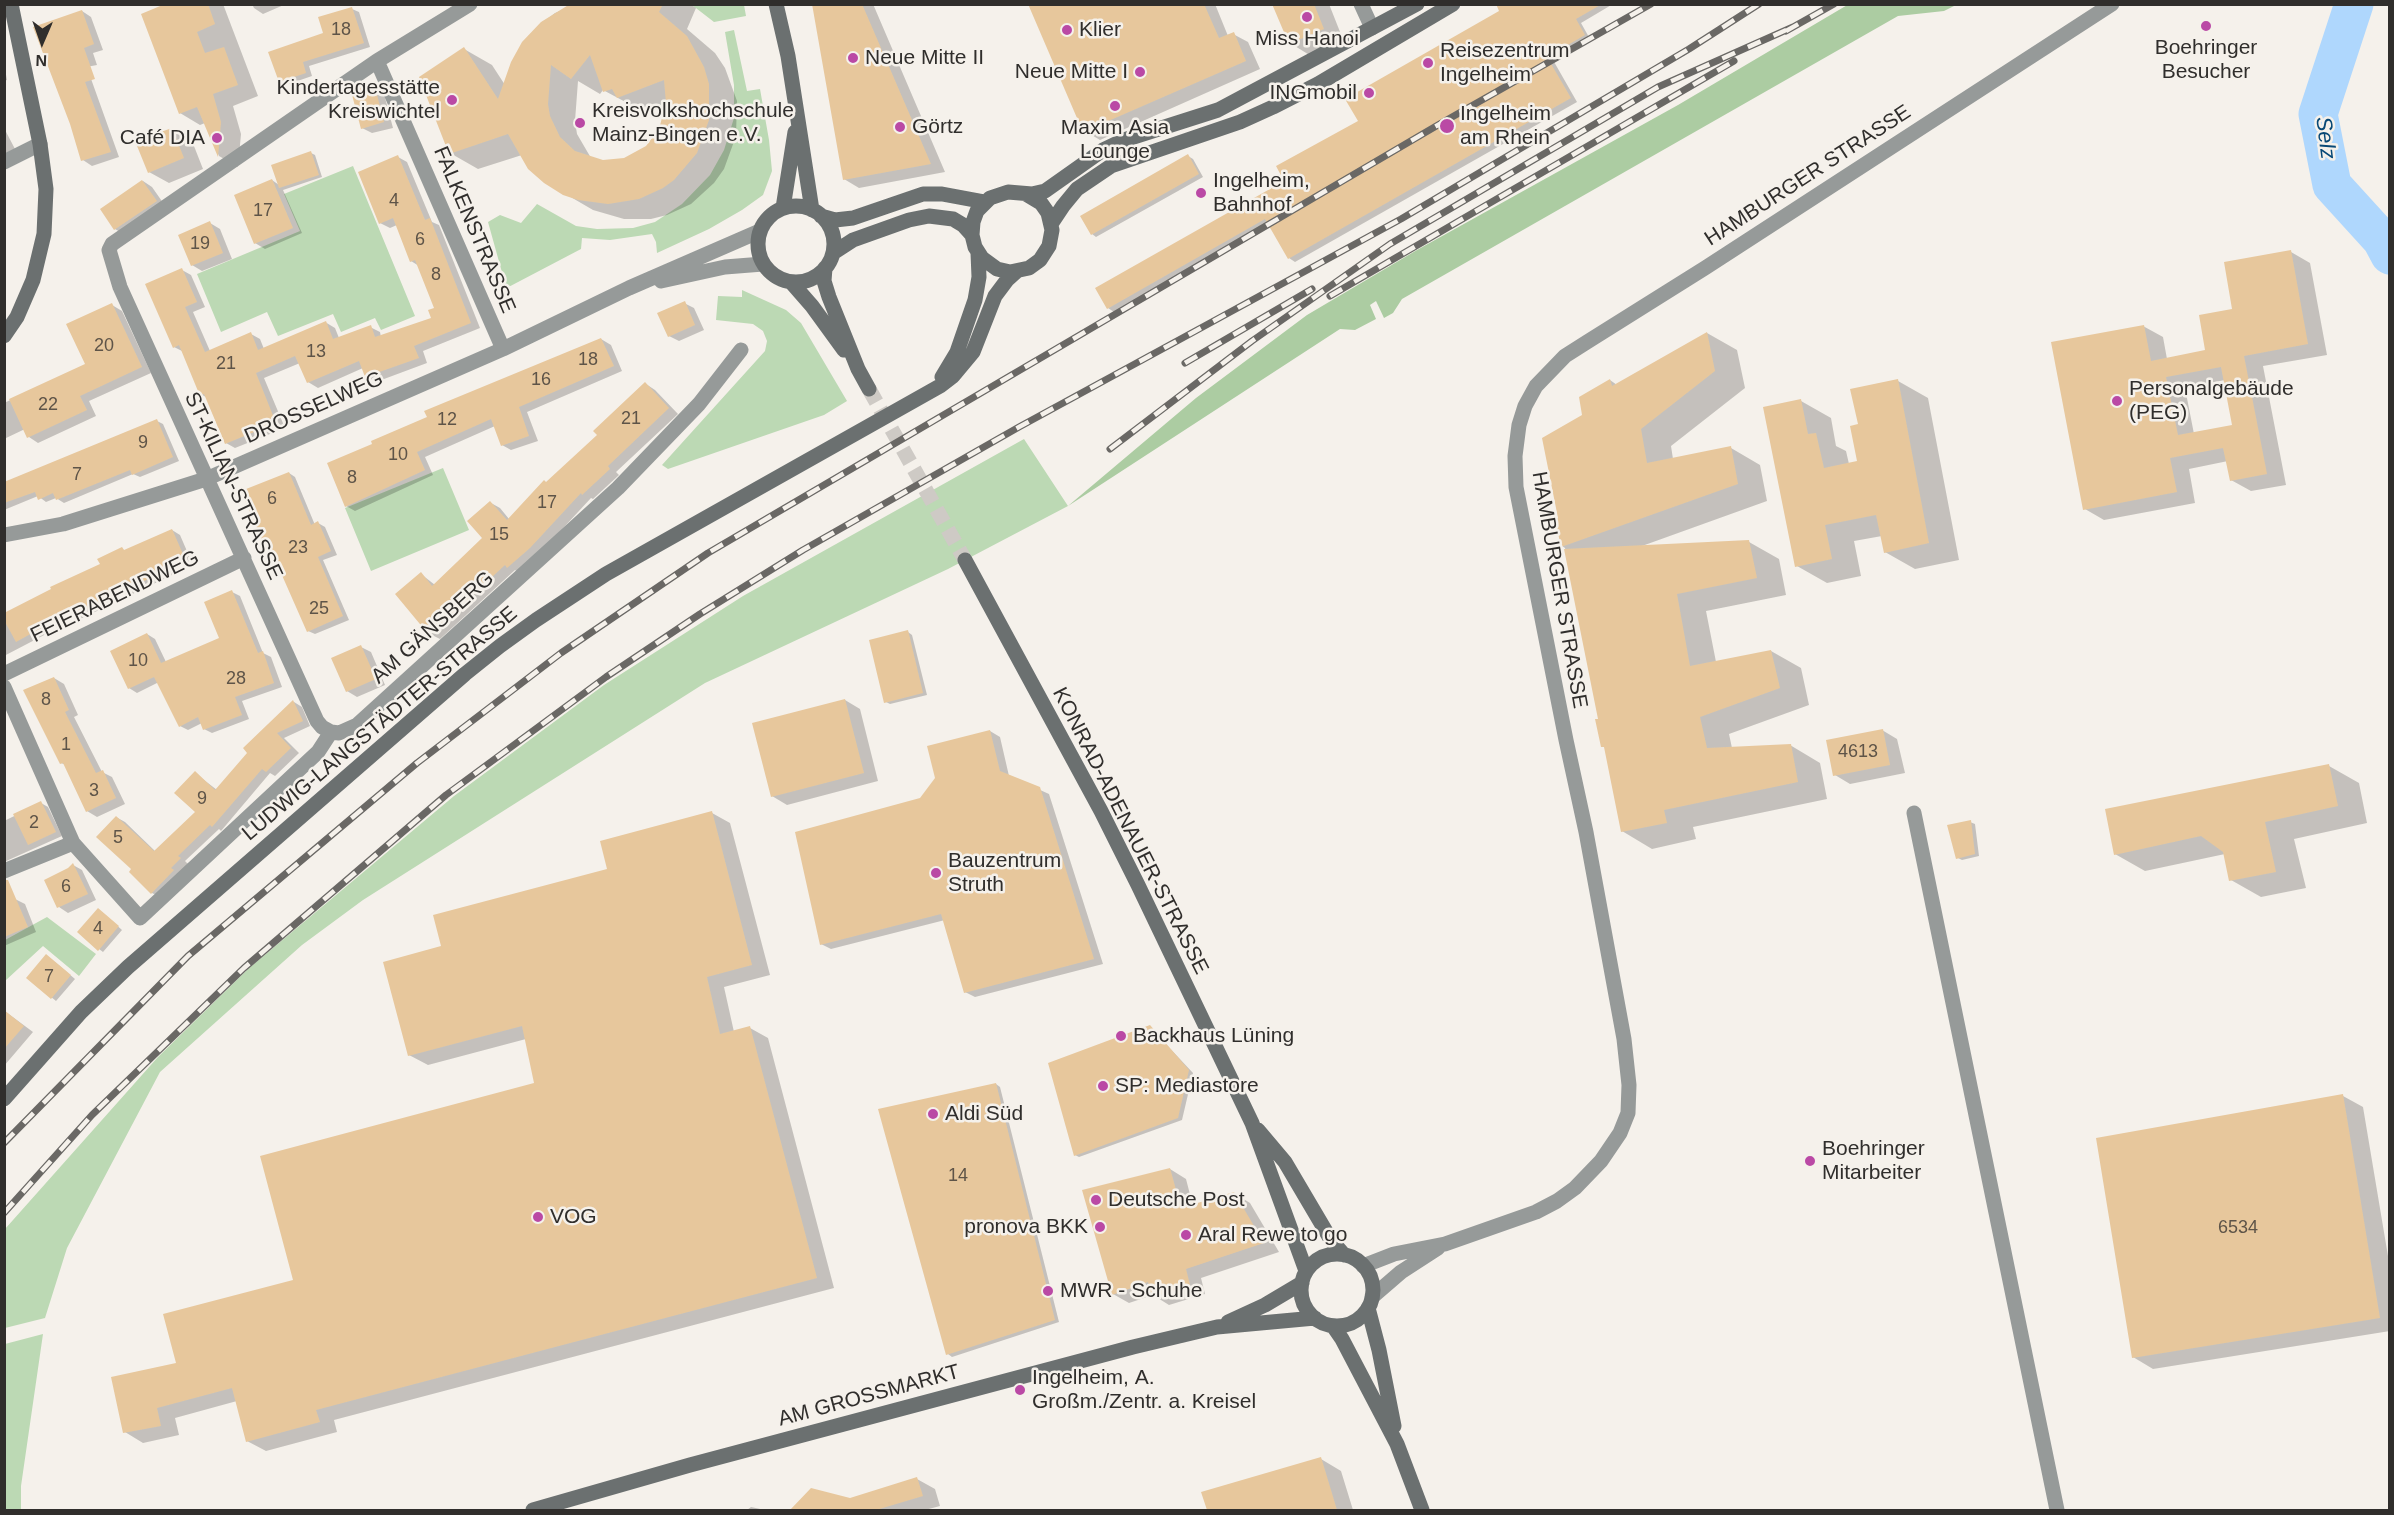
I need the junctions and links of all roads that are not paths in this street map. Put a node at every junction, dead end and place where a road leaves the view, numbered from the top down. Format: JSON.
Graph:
{"nodes":[{"id":1,"x":11,"y":4,"type":"edge"},
{"id":2,"x":470,"y":4,"type":"edge"},
{"id":3,"x":769,"y":4,"type":"edge"},
{"id":4,"x":776,"y":4,"type":"edge"},
{"id":5,"x":1361,"y":4,"type":"edge"},
{"id":6,"x":1417,"y":4,"type":"edge"},
{"id":7,"x":1453,"y":4,"type":"edge"},
{"id":8,"x":2112,"y":4,"type":"edge"},
{"id":9,"x":780,"y":25,"type":"junction"},
{"id":10,"x":1372,"y":28,"type":"junction"},
{"id":11,"x":377,"y":61,"type":"junction"},
{"id":12,"x":798,"y":117,"type":"junction"},
{"id":13,"x":40,"y":144,"type":"junction"},
{"id":14,"x":4,"y":162,"type":"edge"},
{"id":15,"x":1026,"y":194,"type":"junction"},
{"id":16,"x":985,"y":201,"type":"junction"},
{"id":17,"x":783,"y":208,"type":"junction"},
{"id":18,"x":816,"y":213,"type":"junction"},
{"id":19,"x":1052,"y":225,"type":"junction"},
{"id":20,"x":760,"y":231,"type":"junction"},
{"id":21,"x":972,"y":235,"type":"junction"},
{"id":22,"x":833,"y":253,"type":"junction"},
{"id":23,"x":978,"y":253,"type":"junction"},
{"id":24,"x":763,"y":264,"type":"junction"},
{"id":25,"x":825,"y":268,"type":"junction"},
{"id":26,"x":1017,"y":271,"type":"junction"},
{"id":27,"x":791,"y":282,"type":"junction"},
{"id":28,"x":629,"y":288,"type":"junction"},
{"id":29,"x":4,"y":336,"type":"edge"},
{"id":30,"x":503,"y":349,"type":"junction"},
{"id":31,"x":741,"y":350,"type":"dead end"},
{"id":32,"x":858,"y":369,"type":"junction"},
{"id":33,"x":869,"y":389,"type":"tunnel mouth"},
{"id":34,"x":926,"y":393,"type":"junction"},
{"id":35,"x":206,"y":479,"type":"junction"},
{"id":36,"x":4,"y":535,"type":"edge"},
{"id":37,"x":244,"y":558,"type":"junction"},
{"id":38,"x":965,"y":560,"type":"tunnel mouth"},
{"id":39,"x":4,"y":674,"type":"edge"},
{"id":40,"x":4,"y":687,"type":"edge"},
{"id":41,"x":331,"y":732,"type":"junction"},
{"id":42,"x":1914,"y":813,"type":"dead end"},
{"id":43,"x":73,"y":843,"type":"junction"},
{"id":44,"x":4,"y":871,"type":"edge"},
{"id":45,"x":4,"y":1098,"type":"edge"},
{"id":46,"x":1252,"y":1123,"type":"junction"},
{"id":47,"x":1445,"y":1244,"type":"junction"},
{"id":48,"x":1344,"y":1255,"type":"junction"},
{"id":49,"x":1363,"y":1266,"type":"junction"},
{"id":50,"x":1304,"y":1277,"type":"junction"},
{"id":51,"x":1370,"y":1302,"type":"junction"},
{"id":52,"x":1315,"y":1318,"type":"junction"},
{"id":53,"x":1333,"y":1326,"type":"junction"},
{"id":54,"x":1217,"y":1327,"type":"junction"},
{"id":55,"x":1397,"y":1444,"type":"junction"},
{"id":56,"x":533,"y":1510,"type":"edge"},
{"id":57,"x":1422,"y":1510,"type":"edge"},
{"id":58,"x":2056,"y":1510,"type":"edge"}],
"edges":[{"from":1,"to":13,"type":"main road"},
{"from":2,"to":11,"type":"street"},
{"from":3,"to":9,"type":"main road"},
{"from":4,"to":9,"type":"main road"},
{"from":5,"to":10,"type":"street"},
{"from":6,"to":10,"type":"main road"},
{"from":7,"to":19,"type":"main road"},
{"from":8,"to":47,"type":"street","name":"HAMBURGER STRASSE"},
{"from":9,"to":12,"type":"main road"},
{"from":10,"to":15,"type":"main road"},
{"from":11,"to":30,"type":"street","name":"FALKENSTRASSE"},
{"from":11,"to":35,"type":"street","name":"ST-KILIAN-STRASSE"},
{"from":12,"to":17,"type":"main road"},
{"from":12,"to":18,"type":"main road"},
{"from":13,"to":14,"type":"street"},
{"from":13,"to":29,"type":"main road"},
{"from":15,"to":16,"type":"main road"},
{"from":15,"to":19,"type":"main road"},
{"from":16,"to":18,"type":"main road"},
{"from":16,"to":21,"type":"main road"},
{"from":17,"to":18,"type":"main road"},
{"from":17,"to":20,"type":"main road"},
{"from":18,"to":22,"type":"main road"},
{"from":19,"to":26,"type":"main road"},
{"from":20,"to":24,"type":"main road"},
{"from":20,"to":28,"type":"street","name":"DROSSELWEG"},
{"from":21,"to":22,"type":"main road"},
{"from":21,"to":23,"type":"main road"},
{"from":22,"to":25,"type":"main road"},
{"from":23,"to":26,"type":"main road"},
{"from":23,"to":34,"type":"main road","name":"LUDWIG-LANGSTÄDTER-STRASSE"},
{"from":24,"to":27,"type":"main road"},
{"from":24,"to":28,"type":"street","name":"DROSSELWEG"},
{"from":25,"to":27,"type":"main road"},
{"from":25,"to":32,"type":"main road"},
{"from":26,"to":34,"type":"main road","name":"LUDWIG-LANGSTÄDTER-STRASSE"},
{"from":27,"to":32,"type":"main road"},
{"from":28,"to":30,"type":"street","name":"DROSSELWEG"},
{"from":30,"to":35,"type":"street","name":"DROSSELWEG"},
{"from":31,"to":41,"type":"street","name":"AM GÄNSBERG"},
{"from":32,"to":33,"type":"main road"},
{"from":34,"to":45,"type":"main road","name":"LUDWIG-LANGSTÄDTER-STRASSE"},
{"from":35,"to":36,"type":"street","name":"DROSSELWEG"},
{"from":35,"to":37,"type":"street","name":"ST-KILIAN-STRASSE"},
{"from":37,"to":39,"type":"street","name":"FEIERABENDWEG"},
{"from":37,"to":41,"type":"street","name":"ST-KILIAN-STRASSE"},
{"from":38,"to":46,"type":"main road","name":"KONRAD-ADENAUER-STRASSE"},
{"from":40,"to":43,"type":"street"},
{"from":41,"to":43,"type":"street"},
{"from":42,"to":58,"type":"street"},
{"from":43,"to":44,"type":"street"},
{"from":46,"to":48,"type":"main road","name":"KONRAD-ADENAUER-STRASSE"},
{"from":46,"to":50,"type":"main road","name":"KONRAD-ADENAUER-STRASSE"},
{"from":47,"to":49,"type":"street","name":"HAMBURGER STRASSE"},
{"from":47,"to":51,"type":"street","name":"HAMBURGER STRASSE"},
{"from":48,"to":49,"type":"main road"},
{"from":48,"to":50,"type":"main road"},
{"from":49,"to":51,"type":"main road"},
{"from":50,"to":52,"type":"main road"},
{"from":50,"to":54,"type":"main road","name":"AM GROSSMARKT"},
{"from":51,"to":53,"type":"main road"},
{"from":51,"to":55,"type":"main road"},
{"from":52,"to":53,"type":"main road"},
{"from":52,"to":54,"type":"main road","name":"AM GROSSMARKT"},
{"from":53,"to":55,"type":"main road"},
{"from":54,"to":56,"type":"main road","name":"AM GROSSMARKT"},
{"from":55,"to":57,"type":"main road"}]}
